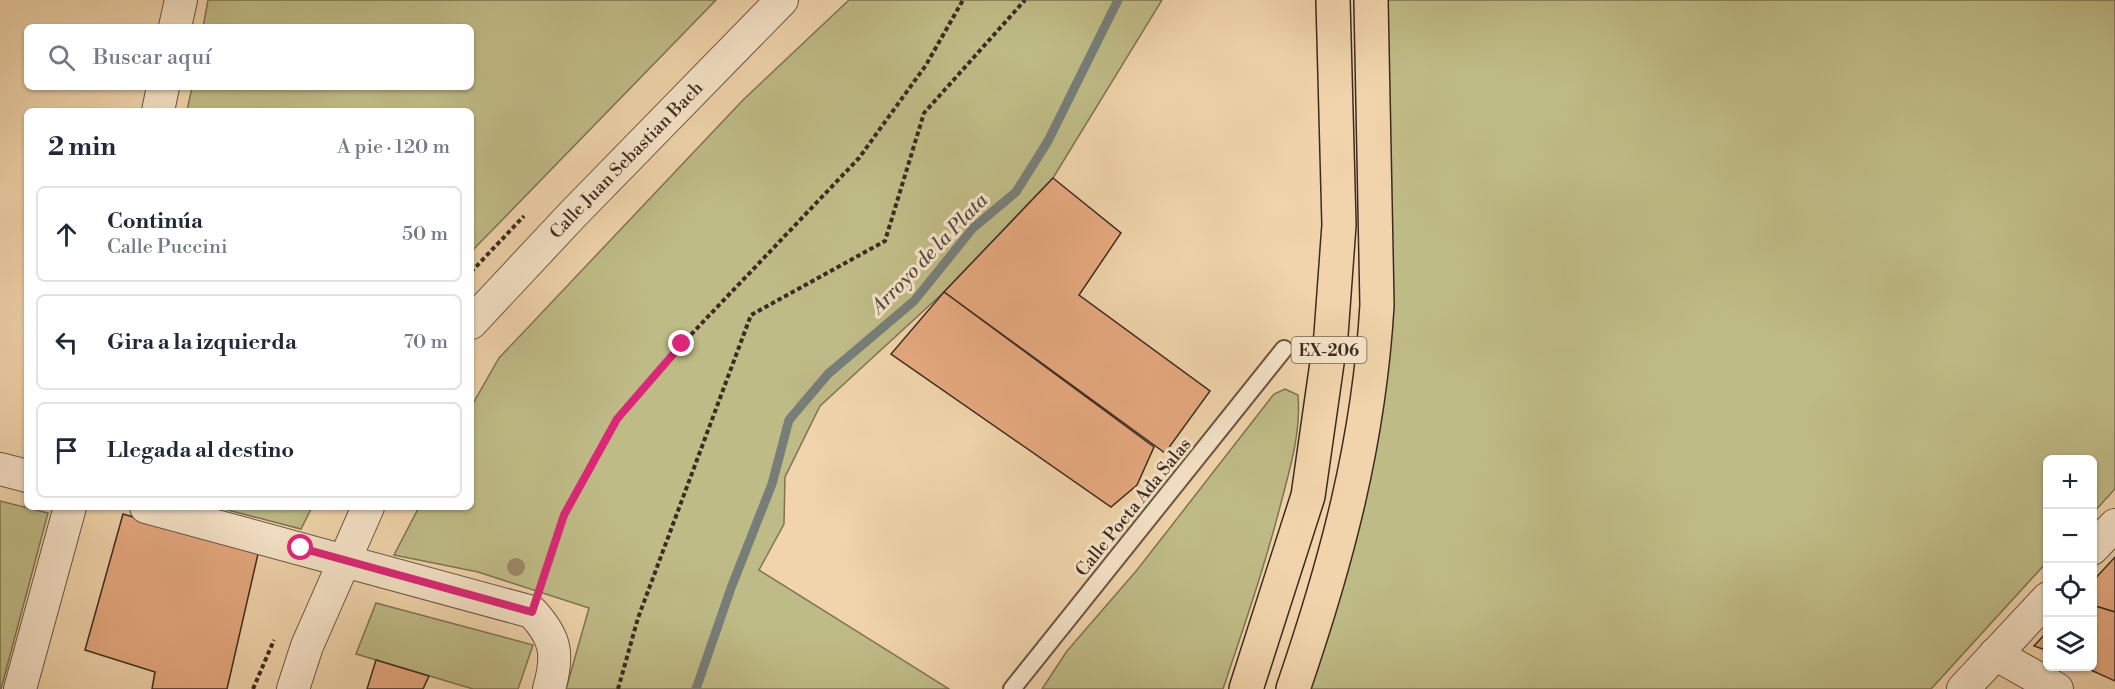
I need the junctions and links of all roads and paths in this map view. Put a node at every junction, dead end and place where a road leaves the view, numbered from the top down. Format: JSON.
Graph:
{"nodes":[{"id":1,"x":180,"y":0,"type":"edge"},
{"id":2,"x":782,"y":0,"type":"edge"},
{"id":3,"x":963,"y":0,"type":"edge"},
{"id":4,"x":1025,"y":0,"type":"edge"},
{"id":5,"x":1333,"y":0,"type":"edge"},
{"id":6,"x":1371,"y":0,"type":"edge"},
{"id":7,"x":176,"y":24,"type":"edge"},
{"id":8,"x":162,"y":90,"type":"edge"},
{"id":9,"x":159,"y":108,"type":"edge"},
{"id":10,"x":474,"y":320,"type":"edge"},
{"id":11,"x":1284,"y":349,"type":"dead end"},
{"id":12,"x":0,"y":469,"type":"edge"},
{"id":13,"x":24,"y":475,"type":"edge"},
{"id":14,"x":69,"y":510,"type":"edge"},
{"id":15,"x":157,"y":510,"type":"edge"},
{"id":16,"x":367,"y":510,"type":"edge"},
{"id":17,"x":2115,"y":525,"type":"edge"},
{"id":18,"x":2097,"y":544,"type":"edge"},
{"id":19,"x":345,"y":559,"type":"junction"},
{"id":20,"x":2043,"y":602,"type":"edge"},
{"id":21,"x":540,"y":620,"type":"junction"},
{"id":22,"x":276,"y":634,"type":"dead end"},
{"id":23,"x":1995,"y":654,"type":"junction"},
{"id":24,"x":20,"y":689,"type":"edge"},
{"id":25,"x":253,"y":689,"type":"edge"},
{"id":26,"x":293,"y":689,"type":"edge"},
{"id":27,"x":549,"y":689,"type":"edge"},
{"id":28,"x":618,"y":689,"type":"edge"},
{"id":29,"x":1012,"y":689,"type":"edge"},
{"id":30,"x":1246,"y":689,"type":"edge"},
{"id":31,"x":1293,"y":689,"type":"edge"},
{"id":32,"x":1963,"y":689,"type":"edge"},
{"id":33,"x":2057,"y":689,"type":"edge"}],
"edges":[{"from":1,"to":7,"type":"street"},
{"from":2,"to":10,"type":"street","name":"Calle Juan Sebastian Bach"},
{"from":3,"to":21,"type":"path"},
{"from":4,"to":28,"type":"path"},
{"from":5,"to":30,"type":"main road","number":"EX-206"},
{"from":6,"to":31,"type":"main road"},
{"from":8,"to":9,"type":"street"},
{"from":11,"to":29,"type":"lane","name":"Calle Poeta Ada Salas"},
{"from":12,"to":13,"type":"street"},
{"from":14,"to":24,"type":"street"},
{"from":15,"to":19,"type":"street"},
{"from":16,"to":19,"type":"street"},
{"from":17,"to":18,"type":"street"},
{"from":19,"to":21,"type":"street"},
{"from":19,"to":26,"type":"street"},
{"from":20,"to":23,"type":"street"},
{"from":21,"to":27,"type":"street"},
{"from":22,"to":25,"type":"path"},
{"from":23,"to":32,"type":"street"},
{"from":23,"to":33,"type":"street"}]}
